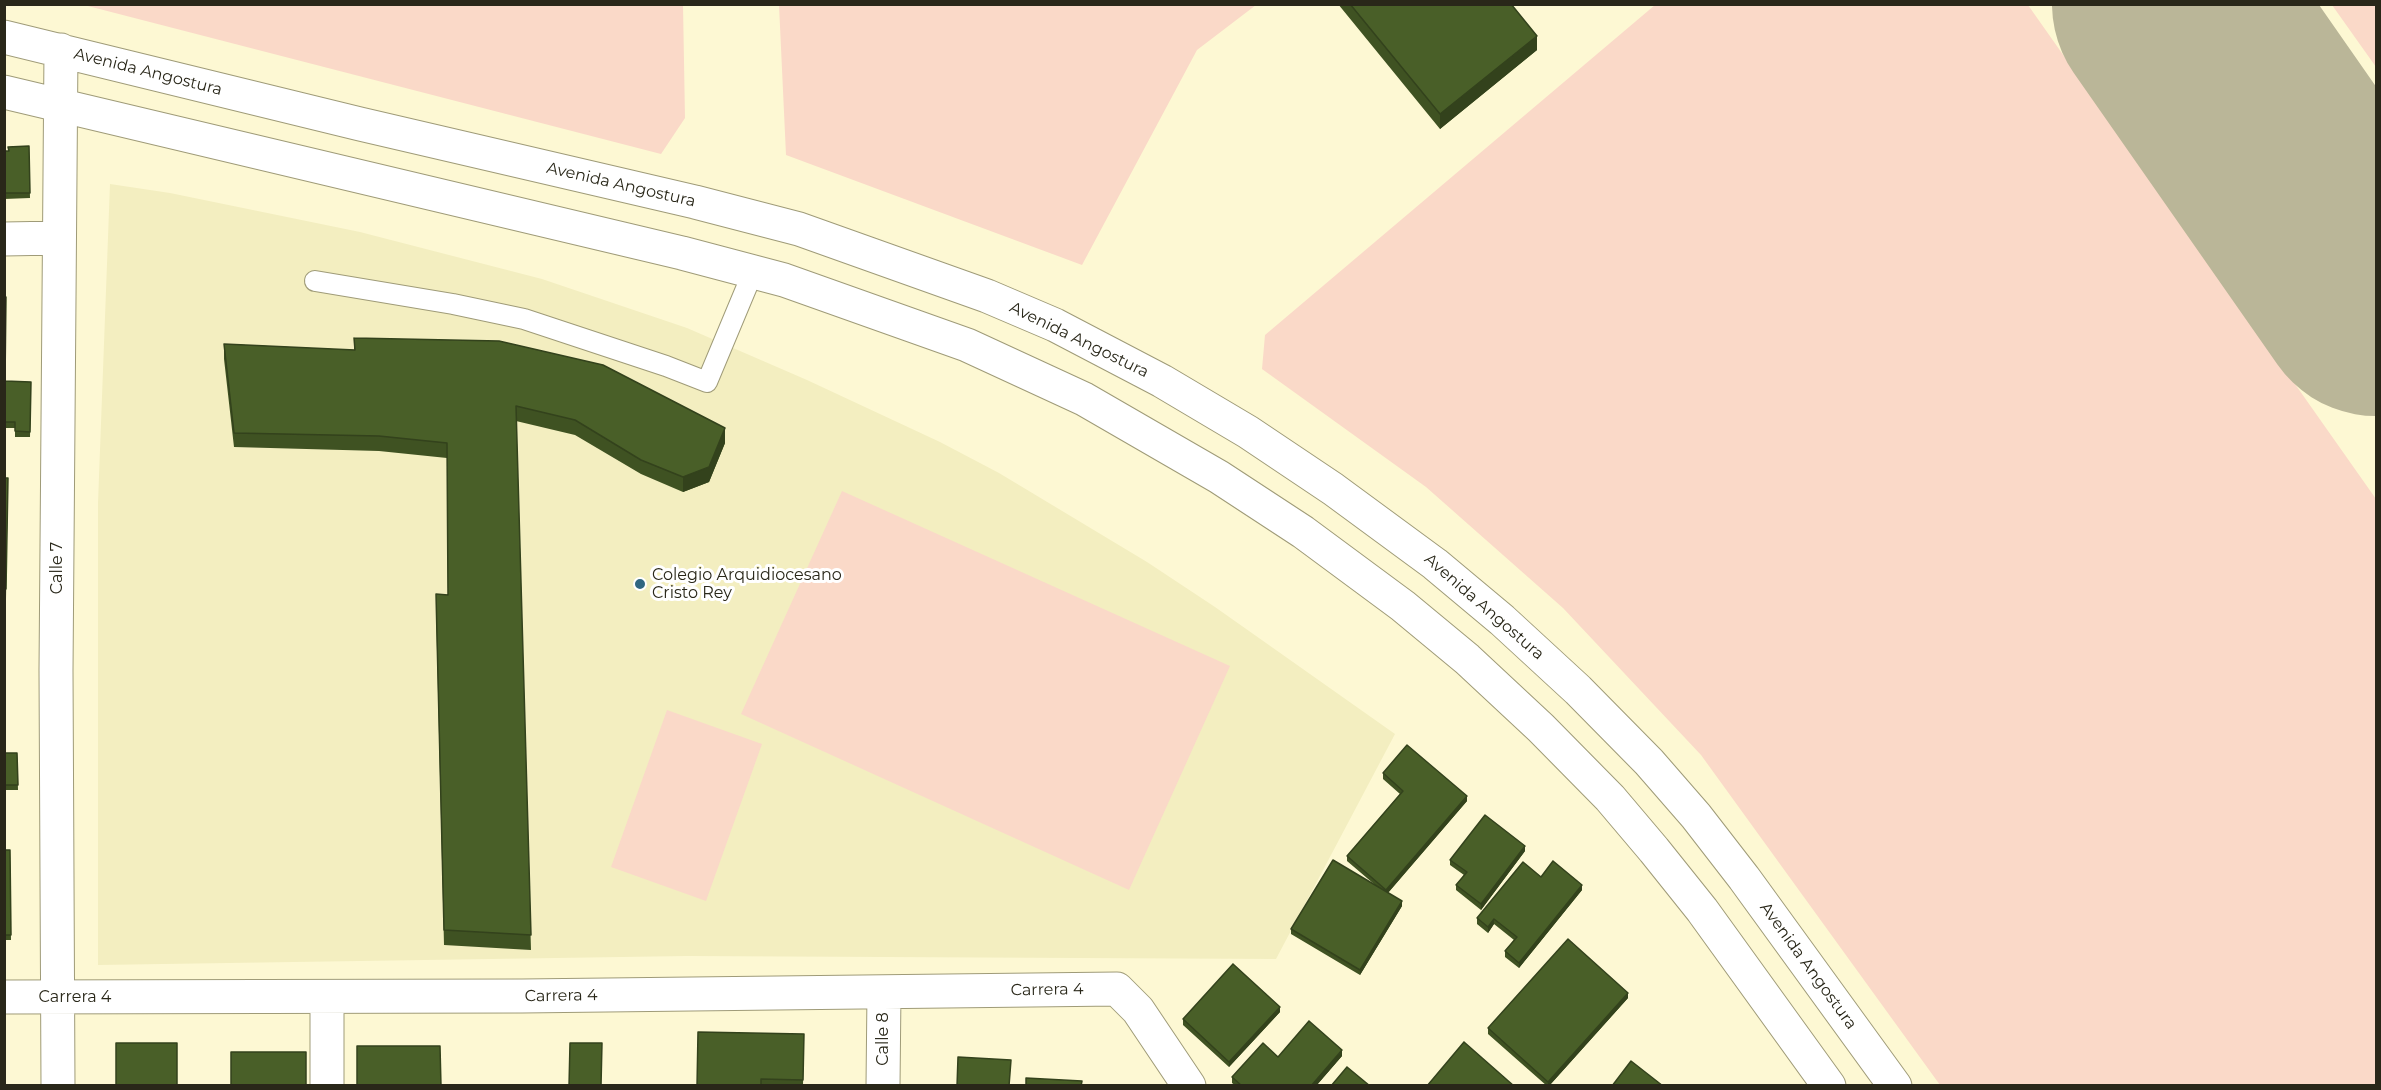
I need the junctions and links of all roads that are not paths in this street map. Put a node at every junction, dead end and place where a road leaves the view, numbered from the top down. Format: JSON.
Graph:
{"nodes":[{"id":1,"x":4,"y":37,"type":"edge"},
{"id":2,"x":61,"y":50,"type":"junction"},
{"id":3,"x":4,"y":92,"type":"edge"},
{"id":4,"x":60,"y":105,"type":"junction"},
{"id":5,"x":59,"y":238,"type":"junction"},
{"id":6,"x":4,"y":239,"type":"edge"},
{"id":7,"x":753,"y":272,"type":"junction"},
{"id":8,"x":315,"y":281,"type":"dead end"},
{"id":9,"x":884,"y":992,"type":"junction"},
{"id":10,"x":327,"y":996,"type":"junction"},
{"id":11,"x":4,"y":998,"type":"edge"},
{"id":12,"x":58,"y":998,"type":"junction"},
{"id":13,"x":58,"y":1086,"type":"edge"},
{"id":14,"x":327,"y":1086,"type":"edge"},
{"id":15,"x":883,"y":1086,"type":"edge"},
{"id":16,"x":1189,"y":1086,"type":"edge"},
{"id":17,"x":1829,"y":1086,"type":"edge"},
{"id":18,"x":1895,"y":1086,"type":"edge"}],
"edges":[{"from":1,"to":2,"type":"street","name":"Avenida Angostura"},
{"from":2,"to":4,"type":"street","name":"Calle 7"},
{"from":2,"to":18,"type":"street","name":"Avenida Angostura"},
{"from":3,"to":4,"type":"street"},
{"from":4,"to":5,"type":"street","name":"Calle 7"},
{"from":4,"to":7,"type":"street"},
{"from":5,"to":6,"type":"street"},
{"from":5,"to":12,"type":"street","name":"Calle 7"},
{"from":7,"to":8,"type":"lane"},
{"from":7,"to":17,"type":"street"},
{"from":9,"to":10,"type":"street","name":"Carrera 4"},
{"from":9,"to":15,"type":"street","name":"Calle 8"},
{"from":9,"to":16,"type":"street","name":"Carrera 4"},
{"from":10,"to":12,"type":"street","name":"Carrera 4"},
{"from":10,"to":14,"type":"street"},
{"from":11,"to":12,"type":"street","name":"Carrera 4"},
{"from":12,"to":13,"type":"street","name":"Calle 7"}]}
